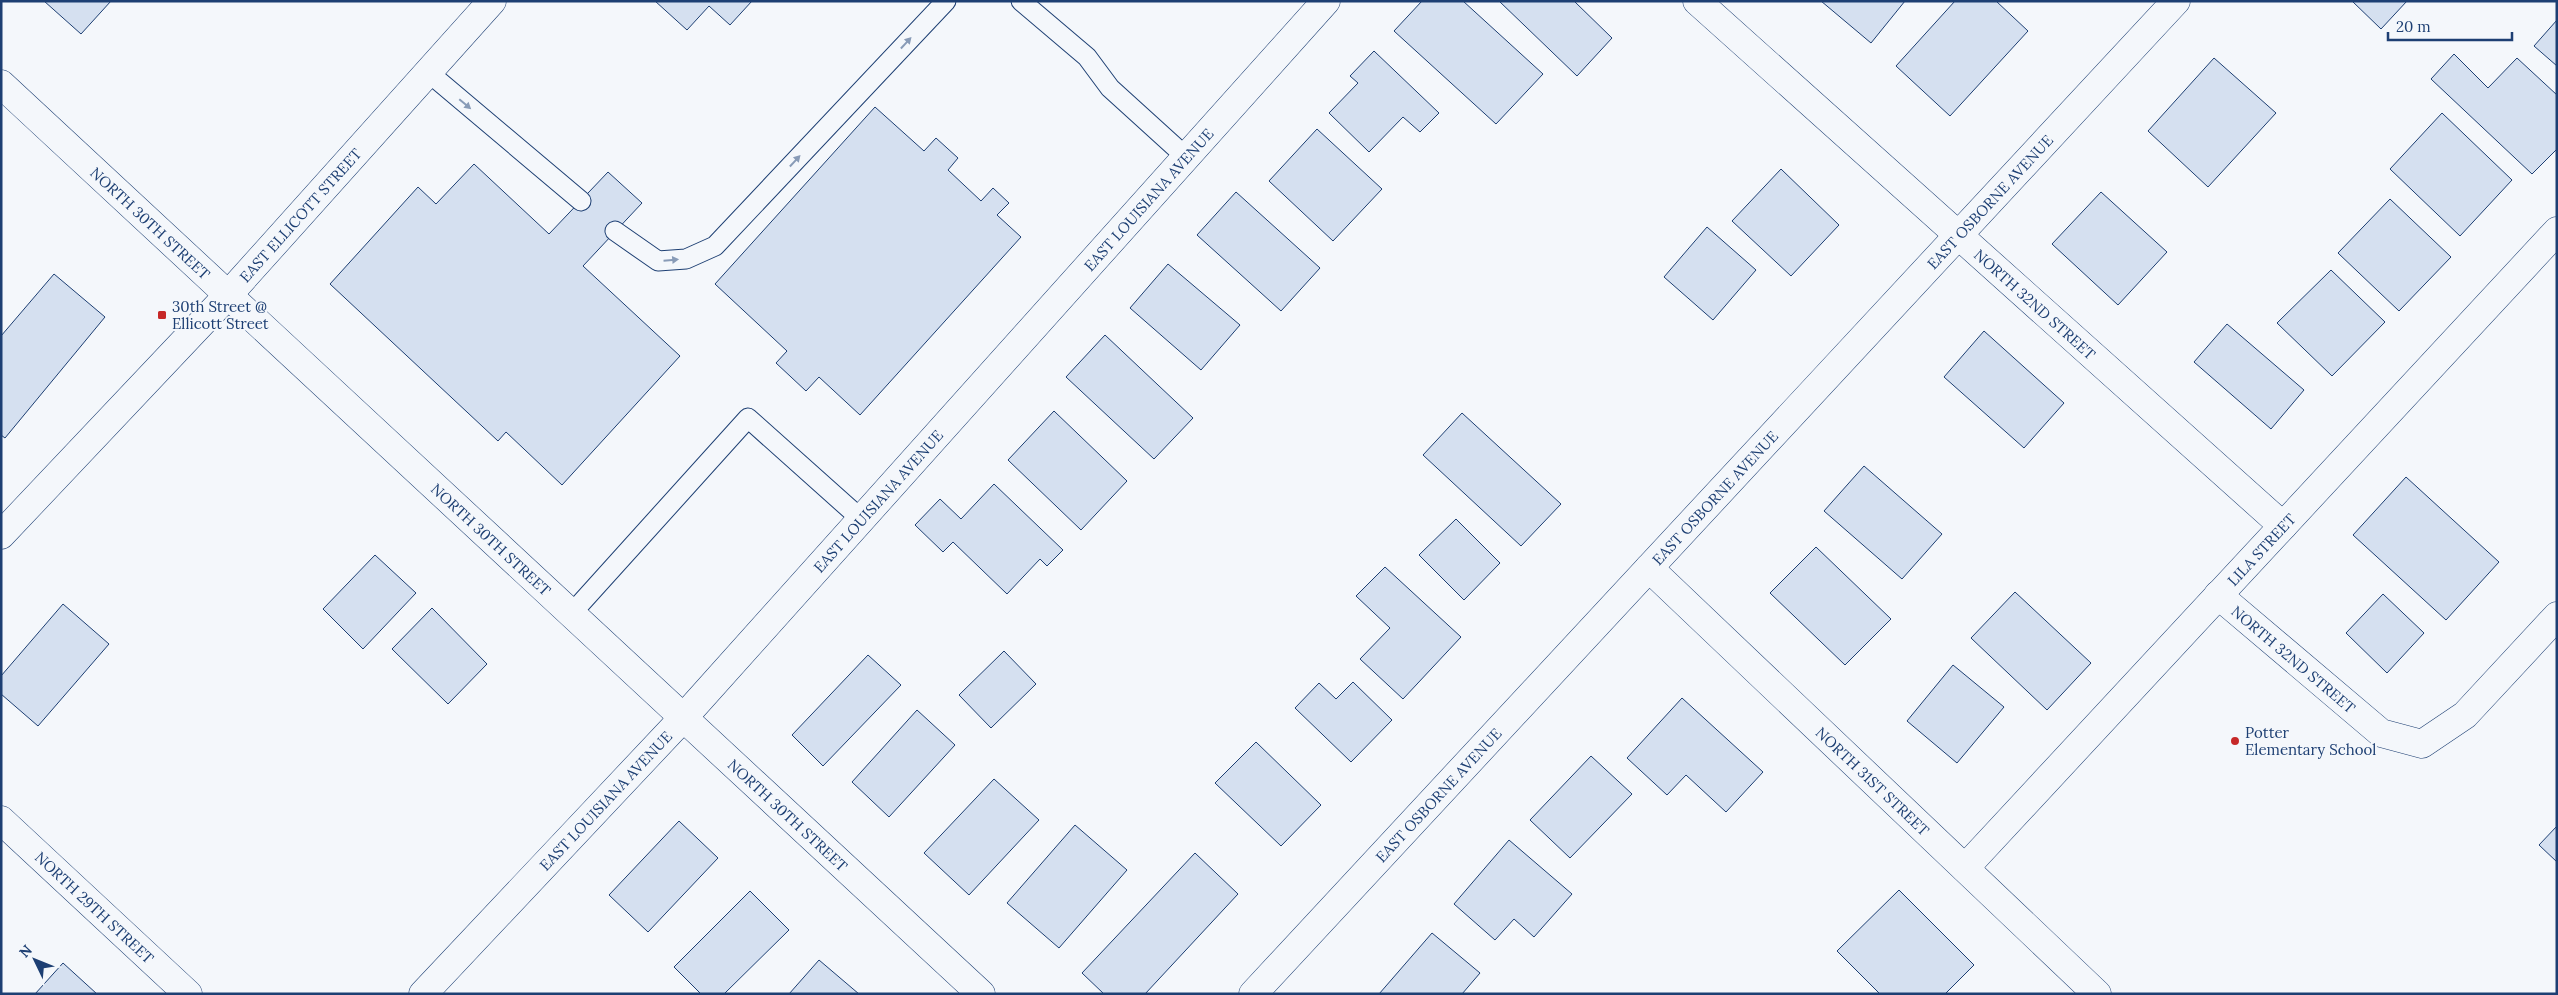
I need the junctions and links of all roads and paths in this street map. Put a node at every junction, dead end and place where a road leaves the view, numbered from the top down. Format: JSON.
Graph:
{"nodes":[{"id":1,"x":492,"y":1,"type":"edge"},
{"id":2,"x":946,"y":1,"type":"edge"},
{"id":3,"x":1021,"y":1,"type":"edge"},
{"id":4,"x":1326,"y":1,"type":"edge"},
{"id":5,"x":1697,"y":1,"type":"edge"},
{"id":6,"x":2176,"y":1,"type":"edge"},
{"id":7,"x":428,"y":72,"type":"junction"},
{"id":8,"x":1,"y":84,"type":"edge"},
{"id":9,"x":1186,"y":157,"type":"junction"},
{"id":10,"x":581,"y":201,"type":"dead end"},
{"id":11,"x":615,"y":231,"type":"dead end"},
{"id":12,"x":2557,"y":231,"type":"edge"},
{"id":13,"x":1959,"y":237,"type":"junction"},
{"id":14,"x":228,"y":294,"type":"junction"},
{"id":15,"x":861,"y":519,"type":"junction"},
{"id":16,"x":2284,"y":526,"type":"junction"},
{"id":17,"x":1,"y":535,"type":"edge"},
{"id":18,"x":1649,"y":568,"type":"junction"},
{"id":19,"x":2218,"y":595,"type":"junction"},
{"id":20,"x":572,"y":613,"type":"junction"},
{"id":21,"x":2557,"y":616,"type":"edge"},
{"id":22,"x":684,"y":717,"type":"junction"},
{"id":23,"x":1,"y":820,"type":"edge"},
{"id":24,"x":1964,"y":868,"type":"junction"},
{"id":25,"x":2080,"y":988,"type":"edge"},
{"id":26,"x":188,"y":994,"type":"edge"},
{"id":27,"x":423,"y":994,"type":"edge"},
{"id":28,"x":981,"y":994,"type":"edge"},
{"id":29,"x":1253,"y":994,"type":"edge"}],
"edges":[{"from":1,"to":7,"type":"street","name":"EAST ELLICOTT STREET"},
{"from":11,"to":2,"type":"lane","one_way":true},
{"from":3,"to":9,"type":"lane"},
{"from":4,"to":9,"type":"street","name":"EAST LOUISIANA AVENUE"},
{"from":5,"to":13,"type":"street","name":"NORTH 32ND STREET"},
{"from":6,"to":13,"type":"street","name":"EAST OSBORNE AVENUE"},
{"from":7,"to":10,"type":"lane","one_way":true},
{"from":7,"to":14,"type":"street","name":"EAST ELLICOTT STREET"},
{"from":8,"to":14,"type":"street","name":"NORTH 30TH STREET"},
{"from":9,"to":15,"type":"street","name":"EAST LOUISIANA AVENUE"},
{"from":12,"to":16,"type":"street","name":"LILA STREET"},
{"from":13,"to":16,"type":"street","name":"NORTH 32ND STREET"},
{"from":13,"to":18,"type":"street","name":"EAST OSBORNE AVENUE"},
{"from":14,"to":17,"type":"street","name":"EAST ELLICOTT STREET"},
{"from":14,"to":20,"type":"street","name":"NORTH 30TH STREET"},
{"from":15,"to":20,"type":"lane"},
{"from":15,"to":22,"type":"street","name":"EAST LOUISIANA AVENUE"},
{"from":16,"to":19,"type":"street","name":"LILA STREET"},
{"from":18,"to":24,"type":"street","name":"NORTH 31ST STREET"},
{"from":18,"to":29,"type":"street","name":"EAST OSBORNE AVENUE"},
{"from":19,"to":21,"type":"street","name":"NORTH 32ND STREET"},
{"from":19,"to":24,"type":"street","name":"LILA STREET"},
{"from":20,"to":22,"type":"street","name":"NORTH 30TH STREET"},
{"from":22,"to":27,"type":"street","name":"EAST LOUISIANA AVENUE"},
{"from":22,"to":28,"type":"street","name":"NORTH 30TH STREET"},
{"from":23,"to":26,"type":"street","name":"NORTH 29TH STREET"},
{"from":24,"to":25,"type":"street","name":"NORTH 31ST STREET"}]}
